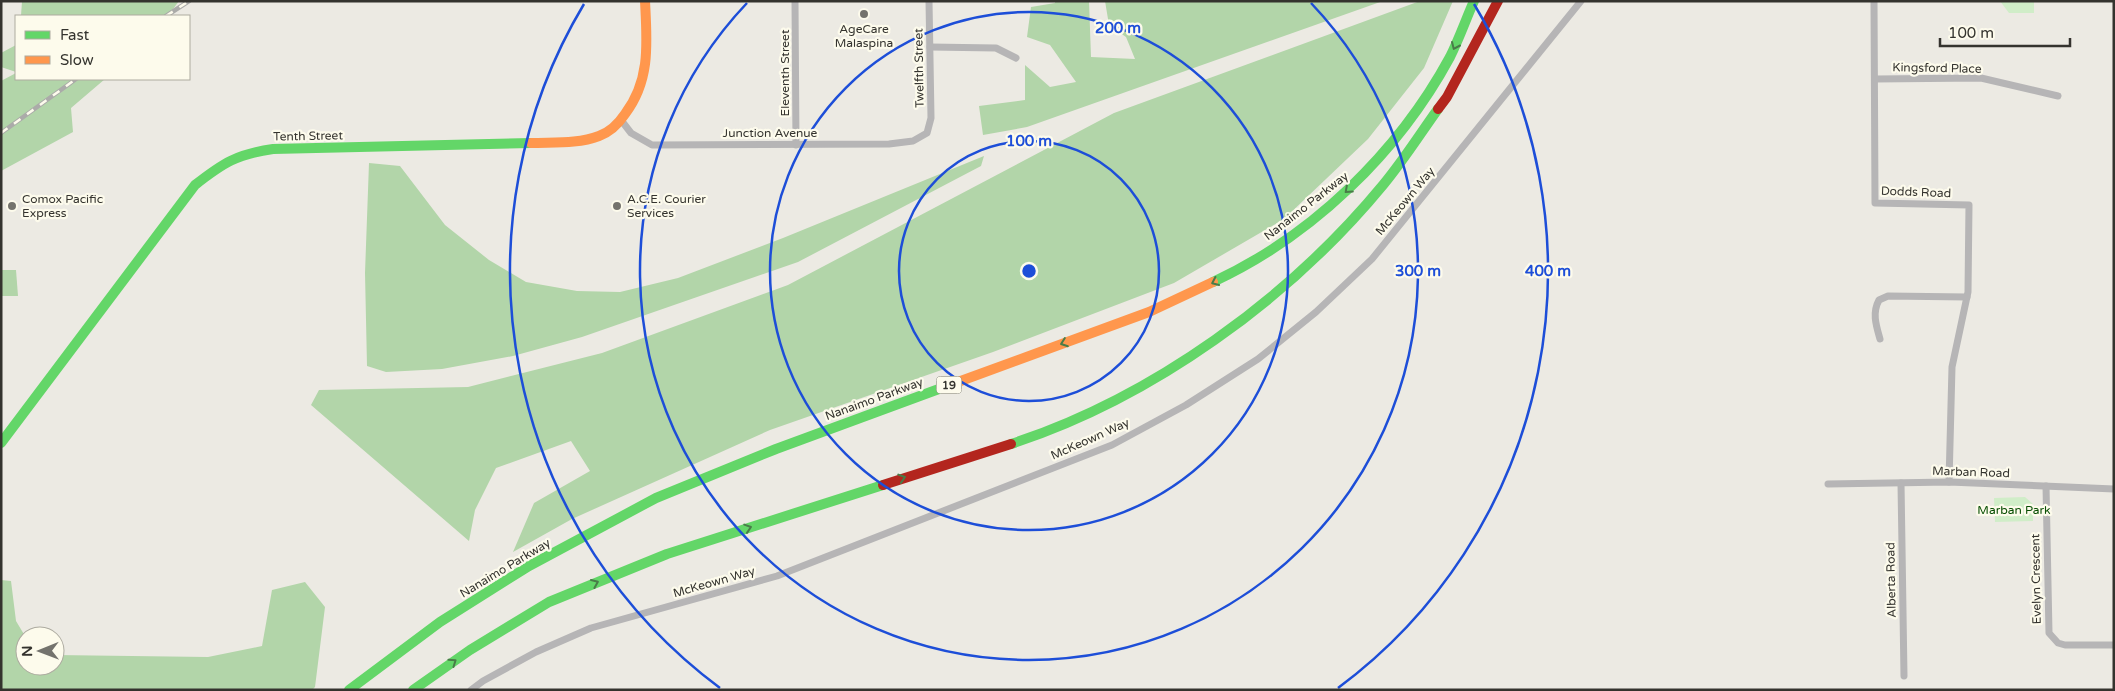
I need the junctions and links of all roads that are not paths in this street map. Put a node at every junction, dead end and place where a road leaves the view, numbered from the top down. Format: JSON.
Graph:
{"nodes":[{"id":1,"x":644,"y":1,"type":"edge"},
{"id":2,"x":795,"y":1,"type":"edge"},
{"id":3,"x":929,"y":1,"type":"edge"},
{"id":4,"x":1474,"y":1,"type":"edge"},
{"id":5,"x":1498,"y":1,"type":"edge"},
{"id":6,"x":1581,"y":1,"type":"edge"},
{"id":7,"x":1874,"y":1,"type":"edge"},
{"id":8,"x":930,"y":47,"type":"junction"},
{"id":9,"x":1016,"y":58,"type":"dead end"},
{"id":10,"x":1875,"y":79,"type":"junction"},
{"id":11,"x":2058,"y":96,"type":"dead end"},
{"id":12,"x":621,"y":120,"type":"junction"},
{"id":13,"x":927,"y":133,"type":"joint"},
{"id":14,"x":796,"y":144,"type":"junction"},
{"id":15,"x":1966,"y":297,"type":"junction"},
{"id":16,"x":1880,"y":339,"type":"dead end"},
{"id":17,"x":1,"y":443,"type":"edge"},
{"id":18,"x":1949,"y":482,"type":"junction"},
{"id":19,"x":1901,"y":483,"type":"junction"},
{"id":20,"x":1828,"y":484,"type":"dead end"},
{"id":21,"x":2046,"y":486,"type":"junction"},
{"id":22,"x":2114,"y":489,"type":"edge"},
{"id":23,"x":2114,"y":645,"type":"edge"},
{"id":24,"x":1904,"y":676,"type":"dead end"},
{"id":25,"x":349,"y":690,"type":"edge"},
{"id":26,"x":414,"y":690,"type":"edge"},
{"id":27,"x":471,"y":690,"type":"edge"}],
"edges":[{"from":1,"to":12,"type":"main road","name":"Tenth Street"},
{"from":2,"to":14,"type":"street","name":"Eleventh Street"},
{"from":3,"to":8,"type":"street","name":"Twelfth Street"},
{"from":4,"to":25,"type":"main road","name":"Nanaimo Parkway","number":"19","one_way":true},
{"from":26,"to":5,"type":"main road","one_way":true},
{"from":6,"to":27,"type":"street","name":"McKeown Way"},
{"from":7,"to":10,"type":"street","name":"Dodds Road"},
{"from":8,"to":9,"type":"street"},
{"from":8,"to":13,"type":"street","name":"Twelfth Street"},
{"from":10,"to":11,"type":"street","name":"Kingsford Place"},
{"from":10,"to":15,"type":"street","name":"Dodds Road"},
{"from":12,"to":14,"type":"street","name":"Junction Avenue"},
{"from":12,"to":17,"type":"main road","name":"Tenth Street"},
{"from":13,"to":14,"type":"street","name":"Junction Avenue"},
{"from":15,"to":16,"type":"street"},
{"from":15,"to":18,"type":"street","name":"Dodds Road"},
{"from":18,"to":19,"type":"street","name":"Marban Road"},
{"from":18,"to":21,"type":"street","name":"Marban Road"},
{"from":19,"to":20,"type":"street","name":"Marban Road"},
{"from":19,"to":24,"type":"street","name":"Alberta Road"},
{"from":21,"to":22,"type":"street","name":"Marban Road"},
{"from":21,"to":23,"type":"street","name":"Evelyn Crescent"}]}
